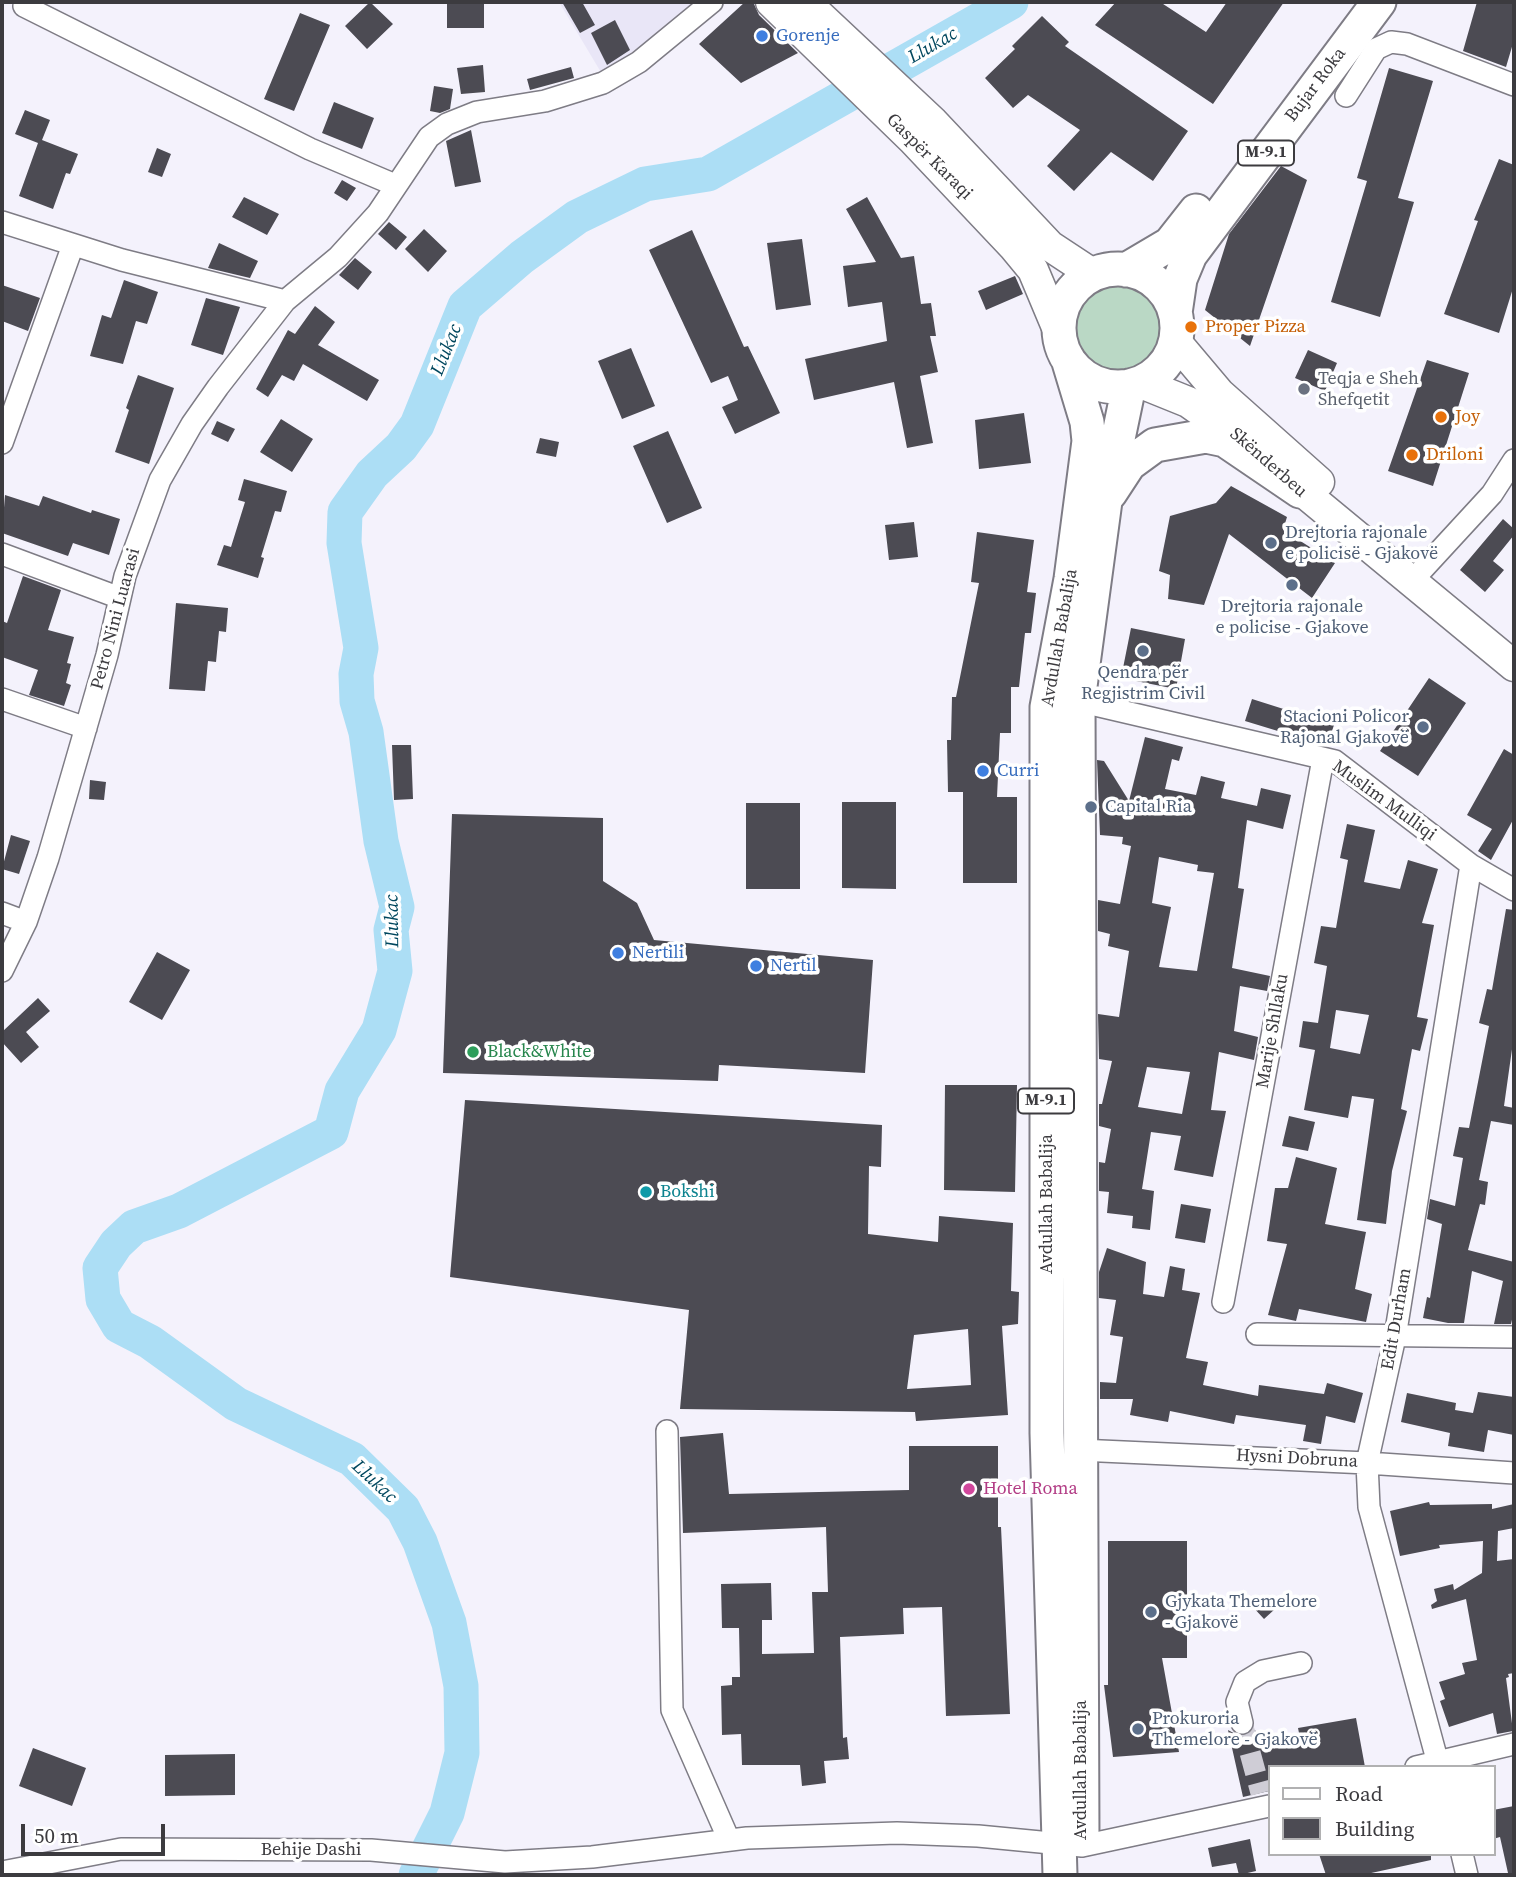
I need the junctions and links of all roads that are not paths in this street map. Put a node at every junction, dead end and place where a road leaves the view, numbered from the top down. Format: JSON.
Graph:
{"nodes":[{"id":1,"x":712,"y":2,"type":"edge"},
{"id":2,"x":771,"y":2,"type":"edge"},
{"id":3,"x":805,"y":2,"type":"edge"},
{"id":4,"x":1353,"y":2,"type":"edge"},
{"id":5,"x":1379,"y":2,"type":"edge"},
{"id":6,"x":24,"y":6,"type":"dead end"},
{"id":7,"x":843,"y":54,"type":"junction"},
{"id":8,"x":1514,"y":85,"type":"edge"},
{"id":9,"x":1346,"y":96,"type":"dead end"},
{"id":10,"x":923,"y":131,"type":"junction"},
{"id":11,"x":395,"y":185,"type":"junction"},
{"id":12,"x":2,"y":222,"type":"edge"},
{"id":13,"x":73,"y":245,"type":"junction"},
{"id":14,"x":1126,"y":270,"type":"junction"},
{"id":15,"x":1094,"y":275,"type":"junction"},
{"id":16,"x":285,"y":302,"type":"junction"},
{"id":17,"x":1176,"y":328,"type":"junction"},
{"id":18,"x":1063,"y":346,"type":"junction"},
{"id":19,"x":1135,"y":385,"type":"junction"},
{"id":20,"x":2,"y":443,"type":"edge"},
{"id":21,"x":1514,"y":460,"type":"edge"},
{"id":22,"x":1300,"y":491,"type":"junction"},
{"id":23,"x":1105,"y":501,"type":"junction"},
{"id":24,"x":2,"y":554,"type":"edge"},
{"id":25,"x":1416,"y":576,"type":"junction"},
{"id":26,"x":120,"y":598,"type":"junction"},
{"id":27,"x":1514,"y":642,"type":"edge"},
{"id":28,"x":1514,"y":666,"type":"edge"},
{"id":29,"x":2,"y":699,"type":"edge"},
{"id":30,"x":1078,"y":701,"type":"junction"},
{"id":31,"x":86,"y":728,"type":"junction"},
{"id":32,"x":1323,"y":759,"type":"junction"},
{"id":33,"x":1471,"y":865,"type":"junction"},
{"id":34,"x":1514,"y":890,"type":"edge"},
{"id":35,"x":2,"y":913,"type":"edge"},
{"id":36,"x":26,"y":922,"type":"junction"},
{"id":37,"x":2,"y":971,"type":"edge"},
{"id":38,"x":1223,"y":1302,"type":"dead end"},
{"id":39,"x":1257,"y":1334,"type":"dead end"},
{"id":40,"x":1395,"y":1337,"type":"junction"},
{"id":41,"x":1514,"y":1337,"type":"edge"},
{"id":42,"x":667,"y":1431,"type":"dead end"},
{"id":43,"x":1079,"y":1450,"type":"junction"},
{"id":44,"x":1367,"y":1463,"type":"junction"},
{"id":45,"x":1514,"y":1473,"type":"edge"},
{"id":46,"x":1301,"y":1663,"type":"dead end"},
{"id":47,"x":1242,"y":1723,"type":"tunnel mouth"},
{"id":48,"x":1514,"y":1744,"type":"edge"},
{"id":49,"x":1439,"y":1764,"type":"edge"},
{"id":50,"x":1265,"y":1802,"type":"edge"},
{"id":51,"x":729,"y":1840,"type":"junction"},
{"id":52,"x":1462,"y":1856,"type":"edge"},
{"id":53,"x":1071,"y":1858,"type":"edge"},
{"id":54,"x":457,"y":1859,"type":"joint"},
{"id":55,"x":2,"y":1872,"type":"edge"},
{"id":56,"x":1467,"y":1875,"type":"edge"}],
"edges":[{"from":1,"to":11,"type":"street","name":"Petro Nini Luarasi"},
{"from":2,"to":7,"type":"main road","name":"Gaspër Karaqi"},
{"from":3,"to":7,"type":"main road","name":"Gaspër Karaqi"},
{"from":4,"to":14,"type":"main road","name":"Bujar Roka","number":"M-9.1"},
{"from":5,"to":17,"type":"main road","name":"Bujar Roka","number":"M-9.1"},
{"from":6,"to":11,"type":"street"},
{"from":7,"to":10,"type":"main road","name":"Gaspër Karaqi"},
{"from":8,"to":9,"type":"street"},
{"from":10,"to":15,"type":"main road","name":"Gaspër Karaqi"},
{"from":10,"to":18,"type":"main road","name":"Gaspër Karaqi"},
{"from":11,"to":16,"type":"street","name":"Petro Nini Luarasi"},
{"from":12,"to":13,"type":"street"},
{"from":13,"to":16,"type":"street"},
{"from":13,"to":20,"type":"street"},
{"from":14,"to":15,"type":"main road","number":"M-9.1"},
{"from":14,"to":17,"type":"main road"},
{"from":15,"to":18,"type":"main road"},
{"from":16,"to":26,"type":"street","name":"Petro Nini Luarasi"},
{"from":17,"to":19,"type":"main road","number":"M-9.1"},
{"from":17,"to":25,"type":"main road","name":"Skënderbeu"},
{"from":18,"to":19,"type":"main road"},
{"from":18,"to":53,"type":"main road","name":"Avdullah Babalija","number":"M-9.1"},
{"from":19,"to":22,"type":"main road","name":"Skënderbeu"},
{"from":19,"to":23,"type":"main road","name":"Avdullah Babalija","number":"M-9.1"},
{"from":21,"to":25,"type":"street"},
{"from":22,"to":23,"type":"main road"},
{"from":22,"to":25,"type":"main road","name":"Skënderbeu"},
{"from":23,"to":30,"type":"main road","name":"Avdullah Babalija","number":"M-9.1"},
{"from":24,"to":26,"type":"street"},
{"from":25,"to":27,"type":"main road","name":"Skënderbeu"},
{"from":25,"to":28,"type":"main road","name":"Skënderbeu"},
{"from":26,"to":31,"type":"street","name":"Petro Nini Luarasi"},
{"from":29,"to":31,"type":"street"},
{"from":30,"to":32,"type":"street","name":"Muslim Mulliqi"},
{"from":30,"to":43,"type":"main road","name":"Avdullah Babalija","number":"M-9.1"},
{"from":31,"to":36,"type":"street","name":"Petro Nini Luarasi"},
{"from":32,"to":33,"type":"street","name":"Muslim Mulliqi"},
{"from":32,"to":38,"type":"street","name":"Marije Shllaku"},
{"from":33,"to":34,"type":"street","name":"Muslim Mulliqi"},
{"from":33,"to":40,"type":"street","name":"Edit Durham"},
{"from":35,"to":36,"type":"street"},
{"from":36,"to":37,"type":"street","name":"Petro Nini Luarasi"},
{"from":39,"to":40,"type":"street"},
{"from":40,"to":41,"type":"street"},
{"from":40,"to":44,"type":"street","name":"Edit Durham"},
{"from":42,"to":51,"type":"street"},
{"from":43,"to":44,"type":"street","name":"Hysni Dobruna"},
{"from":43,"to":53,"type":"main road","name":"Avdullah Babalija","number":"M-9.1"},
{"from":44,"to":45,"type":"street","name":"Hysni Dobruna"},
{"from":44,"to":49,"type":"street","name":"Edit Durham"},
{"from":46,"to":47,"type":"street"},
{"from":48,"to":49,"type":"street"},
{"from":50,"to":53,"type":"street"},
{"from":51,"to":53,"type":"street","name":"Avdullah Babalija"},
{"from":51,"to":54,"type":"street","name":"Avdullah Babalija"},
{"from":52,"to":56,"type":"street"},
{"from":54,"to":55,"type":"street","name":"Behije Dashi"}]}
